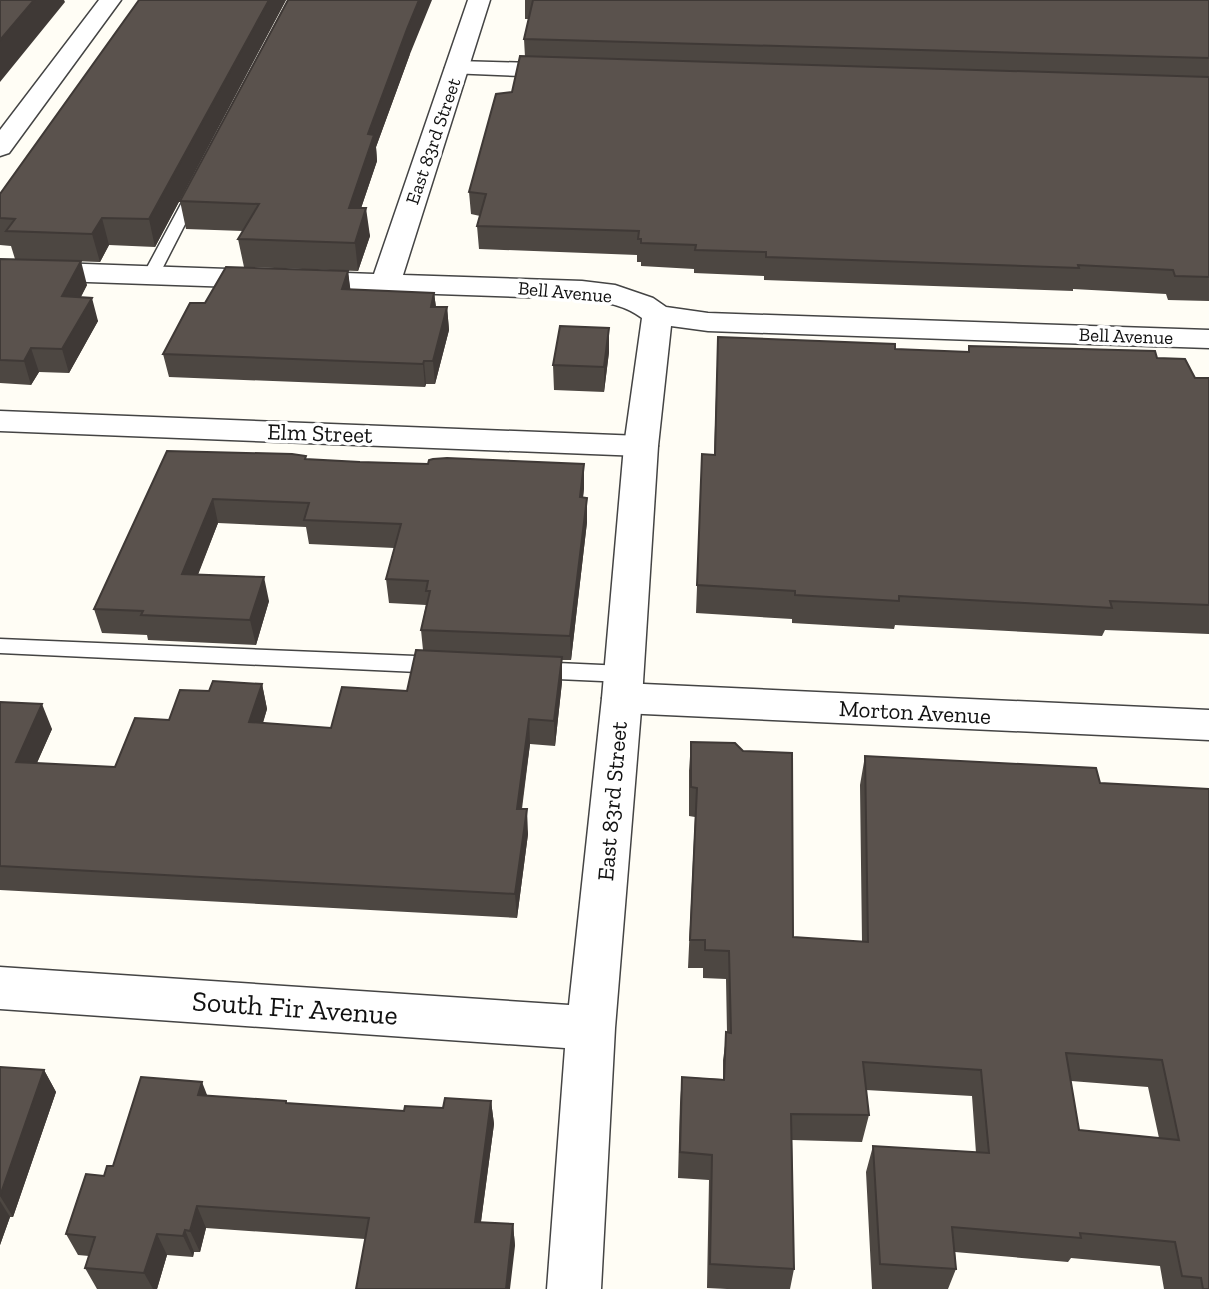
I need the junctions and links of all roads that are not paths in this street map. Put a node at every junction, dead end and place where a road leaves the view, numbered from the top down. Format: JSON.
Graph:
{"nodes":[{"id":1,"x":110,"y":0,"type":"edge"},
{"id":2,"x":478,"y":0,"type":"edge"},
{"id":3,"x":457,"y":68,"type":"junction"},
{"id":4,"x":597,"y":72,"type":"edge"},
{"id":5,"x":0,"y":148,"type":"edge"},
{"id":6,"x":201,"y":179,"type":"edge"},
{"id":7,"x":0,"y":270,"type":"edge"},
{"id":8,"x":151,"y":275,"type":"junction"},
{"id":9,"x":386,"y":282,"type":"junction"},
{"id":10,"x":657,"y":315,"type":"junction"},
{"id":11,"x":1209,"y":338,"type":"edge"},
{"id":12,"x":0,"y":421,"type":"edge"},
{"id":13,"x":641,"y":446,"type":"junction"},
{"id":14,"x":0,"y":646,"type":"edge"},
{"id":15,"x":457,"y":666,"type":"edge"},
{"id":16,"x":513,"y":669,"type":"edge"},
{"id":17,"x":623,"y":686,"type":"junction"},
{"id":18,"x":1209,"y":726,"type":"edge"},
{"id":19,"x":0,"y":988,"type":"edge"},
{"id":20,"x":591,"y":1028,"type":"junction"},
{"id":21,"x":575,"y":1289,"type":"edge"}],
"edges":[{"from":1,"to":5,"type":"street"},
{"from":2,"to":3,"type":"street","name":"East 83rd Street"},
{"from":3,"to":4,"type":"street"},
{"from":3,"to":9,"type":"street","name":"East 83rd Street"},
{"from":6,"to":8,"type":"lane"},
{"from":7,"to":8,"type":"street","name":"Bell Avenue"},
{"from":8,"to":9,"type":"street","name":"Bell Avenue"},
{"from":9,"to":10,"type":"street","name":"Bell Avenue"},
{"from":10,"to":11,"type":"street","name":"Bell Avenue"},
{"from":10,"to":13,"type":"street","name":"East 83rd Street"},
{"from":12,"to":13,"type":"street","name":"Elm Street"},
{"from":13,"to":17,"type":"street","name":"East 83rd Street"},
{"from":14,"to":15,"type":"lane"},
{"from":16,"to":17,"type":"lane"},
{"from":17,"to":18,"type":"street","name":"Morton Avenue"},
{"from":17,"to":20,"type":"street","name":"East 83rd Street"},
{"from":19,"to":20,"type":"street","name":"South Fir Avenue"},
{"from":20,"to":21,"type":"street","name":"East 83rd Street"}]}
